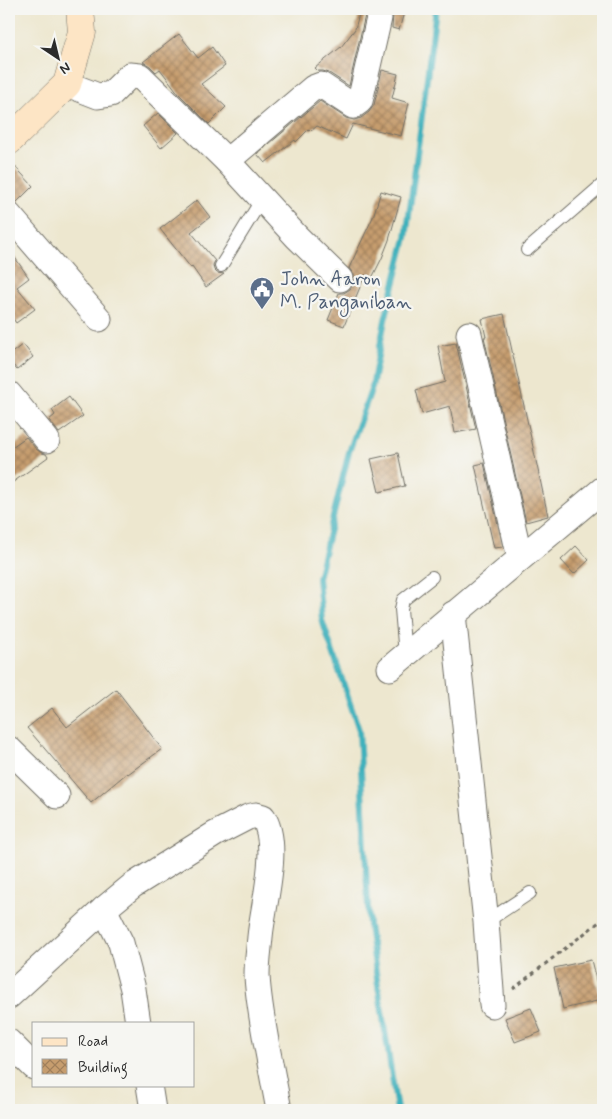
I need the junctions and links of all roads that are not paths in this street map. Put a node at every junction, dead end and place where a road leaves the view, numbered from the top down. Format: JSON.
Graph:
{"nodes":[{"id":1,"x":80,"y":9,"type":"edge"},
{"id":2,"x":379,"y":18,"type":"dead end"},
{"id":3,"x":67,"y":84,"type":"junction"},
{"id":4,"x":9,"y":141,"type":"edge"},
{"id":5,"x":227,"y":161,"type":"junction"},
{"id":6,"x":603,"y":184,"type":"edge"},
{"id":7,"x":262,"y":199,"type":"junction"},
{"id":8,"x":9,"y":215,"type":"edge"},
{"id":9,"x":527,"y":250,"type":"dead end"},
{"id":10,"x":221,"y":266,"type":"dead end"},
{"id":11,"x":340,"y":279,"type":"dead end"},
{"id":12,"x":99,"y":319,"type":"dead end"},
{"id":13,"x":469,"y":334,"type":"dead end"},
{"id":14,"x":9,"y":394,"type":"edge"},
{"id":15,"x":47,"y":440,"type":"dead end"},
{"id":16,"x":603,"y":489,"type":"edge"},
{"id":17,"x":520,"y":558,"type":"junction"},
{"id":18,"x":432,"y":578,"type":"dead end"},
{"id":19,"x":453,"y":614,"type":"junction"},
{"id":20,"x":397,"y":661,"type":"joint"},
{"id":21,"x":9,"y":749,"type":"edge"},
{"id":22,"x":57,"y":796,"type":"dead end"},
{"id":23,"x":530,"y":893,"type":"dead end"},
{"id":24,"x":104,"y":909,"type":"junction"},
{"id":25,"x":486,"y":922,"type":"junction"},
{"id":26,"x":9,"y":996,"type":"edge"},
{"id":27,"x":492,"y":1005,"type":"road end"},
{"id":28,"x":138,"y":1022,"type":"edge"},
{"id":29,"x":9,"y":1042,"type":"edge"},
{"id":30,"x":32,"y":1065,"type":"edge"},
{"id":31,"x":148,"y":1086,"type":"edge"},
{"id":32,"x":276,"y":1109,"type":"edge"},
{"id":33,"x":153,"y":1110,"type":"edge"}],
"edges":[{"from":1,"to":3,"type":"street"},
{"from":2,"to":5,"type":"street"},
{"from":3,"to":4,"type":"street"},
{"from":3,"to":5,"type":"street"},
{"from":5,"to":7,"type":"street"},
{"from":6,"to":9,"type":"lane"},
{"from":7,"to":10,"type":"lane"},
{"from":7,"to":11,"type":"street"},
{"from":8,"to":12,"type":"street"},
{"from":13,"to":17,"type":"street"},
{"from":14,"to":15,"type":"street"},
{"from":16,"to":17,"type":"street"},
{"from":17,"to":19,"type":"street"},
{"from":18,"to":20,"type":"lane"},
{"from":19,"to":20,"type":"street"},
{"from":19,"to":25,"type":"street"},
{"from":21,"to":22,"type":"street"},
{"from":23,"to":25,"type":"lane"},
{"from":24,"to":26,"type":"street"},
{"from":24,"to":28,"type":"street"},
{"from":24,"to":32,"type":"street"},
{"from":25,"to":27,"type":"street"},
{"from":29,"to":30,"type":"street"},
{"from":31,"to":33,"type":"street"}]}
